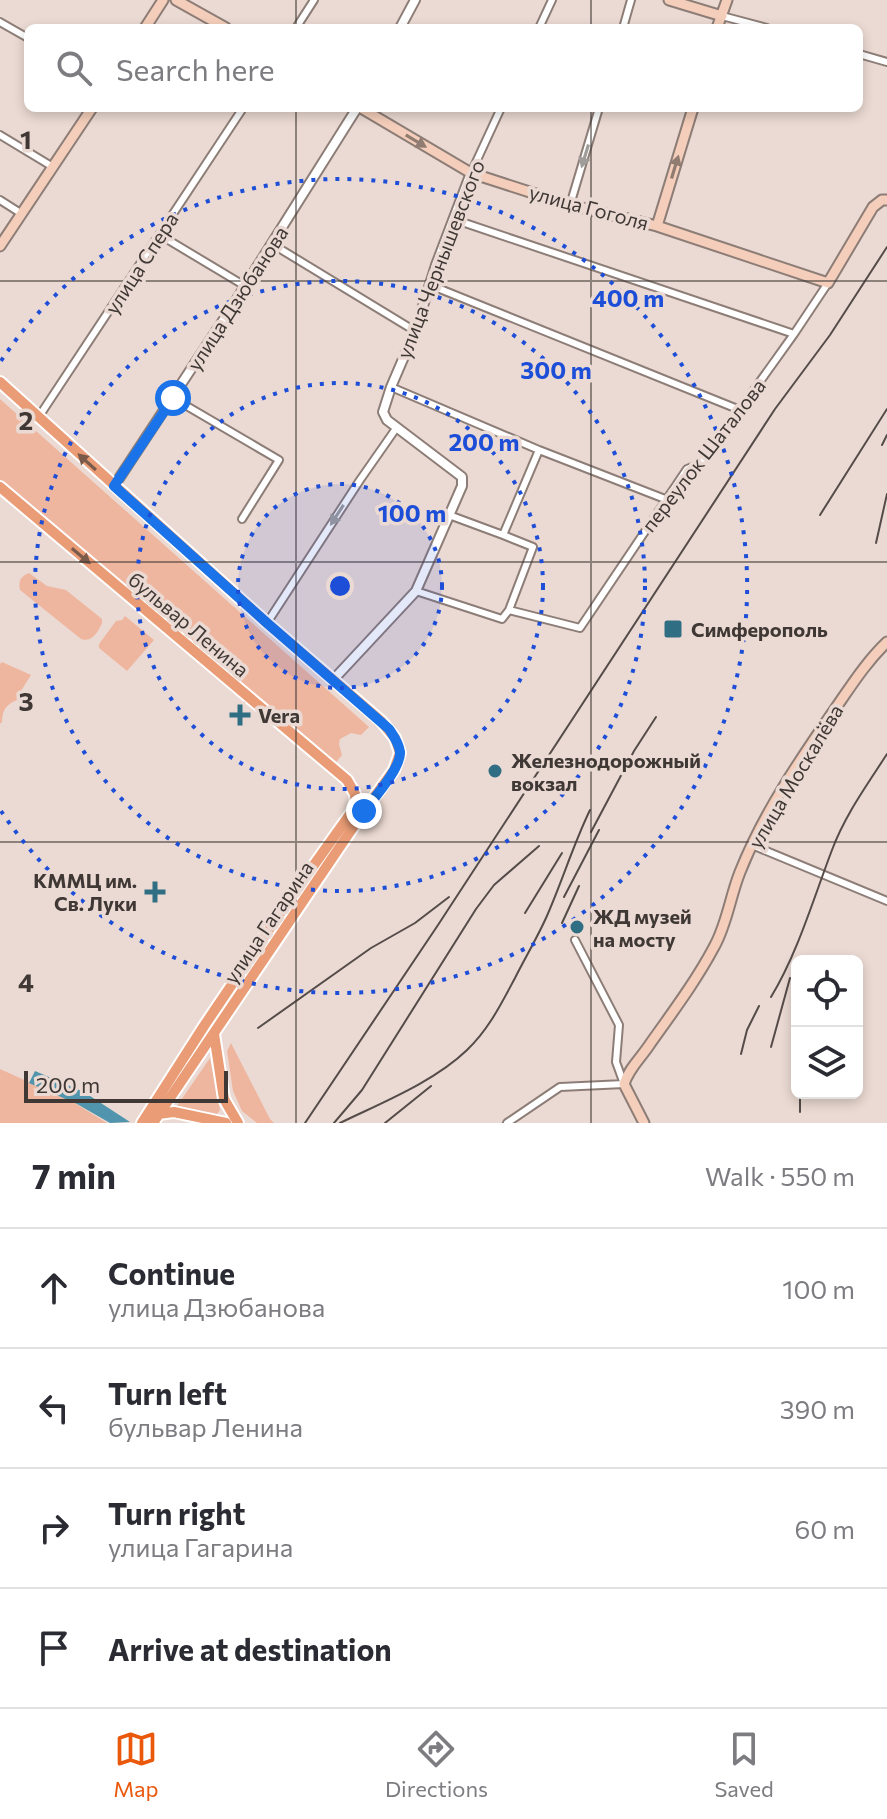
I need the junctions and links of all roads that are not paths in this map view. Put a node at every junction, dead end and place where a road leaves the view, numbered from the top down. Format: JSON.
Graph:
{"nodes":[{"id":1,"x":163,"y":0,"type":"edge"},
{"id":2,"x":176,"y":0,"type":"edge"},
{"id":3,"x":314,"y":0,"type":"edge"},
{"id":4,"x":415,"y":0,"type":"edge"},
{"id":5,"x":552,"y":0,"type":"edge"},
{"id":6,"x":631,"y":0,"type":"edge"},
{"id":7,"x":669,"y":0,"type":"edge"},
{"id":8,"x":727,"y":0,"type":"edge"},
{"id":9,"x":722,"y":16,"type":"junction"},
{"id":10,"x":0,"y":22,"type":"edge"},
{"id":11,"x":148,"y":24,"type":"edge"},
{"id":12,"x":219,"y":24,"type":"edge"},
{"id":13,"x":299,"y":24,"type":"edge"},
{"id":14,"x":402,"y":24,"type":"edge"},
{"id":15,"x":541,"y":24,"type":"edge"},
{"id":16,"x":624,"y":24,"type":"edge"},
{"id":17,"x":719,"y":24,"type":"edge"},
{"id":18,"x":752,"y":24,"type":"edge"},
{"id":19,"x":24,"y":36,"type":"edge"},
{"id":20,"x":863,"y":55,"type":"edge"},
{"id":21,"x":887,"y":62,"type":"edge"},
{"id":22,"x":89,"y":112,"type":"edge"},
{"id":23,"x":240,"y":112,"type":"edge"},
{"id":24,"x":356,"y":112,"type":"edge"},
{"id":25,"x":366,"y":112,"type":"edge"},
{"id":26,"x":499,"y":112,"type":"edge"},
{"id":27,"x":598,"y":112,"type":"edge"},
{"id":28,"x":692,"y":112,"type":"edge"},
{"id":29,"x":0,"y":135,"type":"edge"},
{"id":30,"x":53,"y":167,"type":"junction"},
{"id":31,"x":471,"y":173,"type":"junction"},
{"id":32,"x":0,"y":200,"type":"edge"},
{"id":33,"x":887,"y":200,"type":"edge"},
{"id":34,"x":570,"y":205,"type":"junction"},
{"id":35,"x":22,"y":214,"type":"junction"},
{"id":36,"x":453,"y":219,"type":"junction"},
{"id":37,"x":657,"y":226,"type":"junction"},
{"id":38,"x":160,"y":235,"type":"junction"},
{"id":39,"x":272,"y":244,"type":"junction"},
{"id":40,"x":0,"y":246,"type":"edge"},
{"id":41,"x":828,"y":283,"type":"junction"},
{"id":42,"x":430,"y":285,"type":"junction"},
{"id":43,"x":245,"y":286,"type":"junction"},
{"id":44,"x":415,"y":331,"type":"junction"},
{"id":45,"x":794,"y":334,"type":"junction"},
{"id":46,"x":0,"y":382,"type":"edge"},
{"id":47,"x":391,"y":387,"type":"junction"},
{"id":48,"x":173,"y":398,"type":"junction"},
{"id":49,"x":740,"y":410,"type":"junction"},
{"id":50,"x":38,"y":418,"type":"junction"},
{"id":51,"x":397,"y":427,"type":"junction"},
{"id":52,"x":539,"y":450,"type":"junction"},
{"id":53,"x":114,"y":486,"type":"junction"},
{"id":54,"x":0,"y":487,"type":"edge"},
{"id":55,"x":665,"y":499,"type":"junction"},
{"id":56,"x":449,"y":515,"type":"junction"},
{"id":57,"x":242,"y":519,"type":"dead end"},
{"id":58,"x":503,"y":535,"type":"junction"},
{"id":59,"x":416,"y":591,"type":"junction"},
{"id":60,"x":509,"y":610,"type":"junction"},
{"id":61,"x":267,"y":623,"type":"junction"},
{"id":62,"x":887,"y":642,"type":"edge"},
{"id":63,"x":333,"y":680,"type":"junction"},
{"id":64,"x":353,"y":789,"type":"joint"},
{"id":65,"x":752,"y":845,"type":"junction"},
{"id":66,"x":887,"y":901,"type":"edge"},
{"id":67,"x":575,"y":940,"type":"dead end"},
{"id":68,"x":214,"y":1012,"type":"junction"},
{"id":69,"x":214,"y":1034,"type":"junction"},
{"id":70,"x":624,"y":1084,"type":"junction"},
{"id":71,"x":521,"y":1113,"type":"junction"},
{"id":72,"x":149,"y":1120,"type":"edge"},
{"id":73,"x":226,"y":1123,"type":"edge"},
{"id":74,"x":238,"y":1123,"type":"edge"},
{"id":75,"x":507,"y":1123,"type":"edge"},
{"id":76,"x":526,"y":1123,"type":"edge"},
{"id":77,"x":644,"y":1123,"type":"edge"}],
"edges":[{"from":1,"to":11,"type":"main road"},
{"from":2,"to":12,"type":"main road"},
{"from":3,"to":13,"type":"street"},
{"from":4,"to":14,"type":"street"},
{"from":5,"to":15,"type":"street"},
{"from":6,"to":16,"type":"street"},
{"from":7,"to":9,"type":"main road"},
{"from":8,"to":9,"type":"main road"},
{"from":9,"to":17,"type":"main road"},
{"from":9,"to":18,"type":"street"},
{"from":10,"to":19,"type":"street"},
{"from":20,"to":21,"type":"street"},
{"from":22,"to":30,"type":"main road"},
{"from":23,"to":38,"type":"street","name":"улица Спера"},
{"from":24,"to":39,"type":"street","name":"улица Дзюбанова"},
{"from":25,"to":31,"type":"main road","name":"улица Гоголя","one_way":true},
{"from":26,"to":31,"type":"street","name":"улица Чернышевского"},
{"from":27,"to":34,"type":"street","one_way":true},
{"from":37,"to":28,"type":"main road","one_way":true},
{"from":29,"to":30,"type":"street"},
{"from":30,"to":35,"type":"main road"},
{"from":31,"to":34,"type":"main road","name":"улица Гоголя"},
{"from":31,"to":36,"type":"street","name":"улица Чернышевского"},
{"from":32,"to":35,"type":"street"},
{"from":33,"to":41,"type":"main road"},
{"from":34,"to":37,"type":"main road","name":"улица Гоголя"},
{"from":35,"to":40,"type":"main road"},
{"from":36,"to":42,"type":"street","name":"улица Чернышевского"},
{"from":36,"to":45,"type":"street"},
{"from":37,"to":41,"type":"main road","name":"улица Гоголя"},
{"from":38,"to":43,"type":"street"},
{"from":38,"to":50,"type":"street","name":"улица Спера"},
{"from":39,"to":43,"type":"street","name":"улица Дзюбанова"},
{"from":39,"to":44,"type":"street"},
{"from":41,"to":45,"type":"street","name":"переулок Шаталова"},
{"from":42,"to":44,"type":"street","name":"улица Чернышевского"},
{"from":42,"to":49,"type":"street"},
{"from":43,"to":48,"type":"street","name":"улица Дзюбанова"},
{"from":44,"to":47,"type":"street","name":"улица Чернышевского"},
{"from":45,"to":49,"type":"street","name":"переулок Шаталова"},
{"from":46,"to":50,"type":"main road"},
{"from":47,"to":51,"type":"street","name":"улица Чернышевского"},
{"from":47,"to":52,"type":"street"},
{"from":48,"to":53,"type":"street","name":"улица Дзюбанова"},
{"from":48,"to":57,"type":"street"},
{"from":49,"to":55,"type":"street","name":"переулок Шаталова"},
{"from":53,"to":50,"type":"main road","one_way":true},
{"from":51,"to":56,"type":"street"},
{"from":51,"to":61,"type":"street","one_way":true},
{"from":52,"to":55,"type":"street"},
{"from":52,"to":58,"type":"street"},
{"from":53,"to":61,"type":"main road"},
{"from":54,"to":64,"type":"main road","name":"бульвар Ленина","one_way":true},
{"from":55,"to":60,"type":"street","name":"переулок Шаталова"},
{"from":56,"to":58,"type":"street"},
{"from":56,"to":59,"type":"street"},
{"from":58,"to":60,"type":"street"},
{"from":59,"to":60,"type":"street"},
{"from":59,"to":63,"type":"street"},
{"from":61,"to":63,"type":"main road"},
{"from":62,"to":65,"type":"main road","name":"улица Москалёва"},
{"from":63,"to":69,"type":"main road","name":"улица Гагарина"},
{"from":64,"to":68,"type":"main road","name":"улица Гагарина"},
{"from":65,"to":66,"type":"street"},
{"from":65,"to":70,"type":"main road","name":"улица Москалёва"},
{"from":67,"to":70,"type":"street"},
{"from":68,"to":69,"type":"main road"},
{"from":68,"to":72,"type":"main road","name":"улица Гагарина"},
{"from":69,"to":72,"type":"main road","name":"улица Гагарина"},
{"from":69,"to":74,"type":"main road"},
{"from":70,"to":71,"type":"street"},
{"from":70,"to":77,"type":"main road"},
{"from":71,"to":75,"type":"street"},
{"from":71,"to":76,"type":"street"},
{"from":72,"to":73,"type":"main road"}]}
